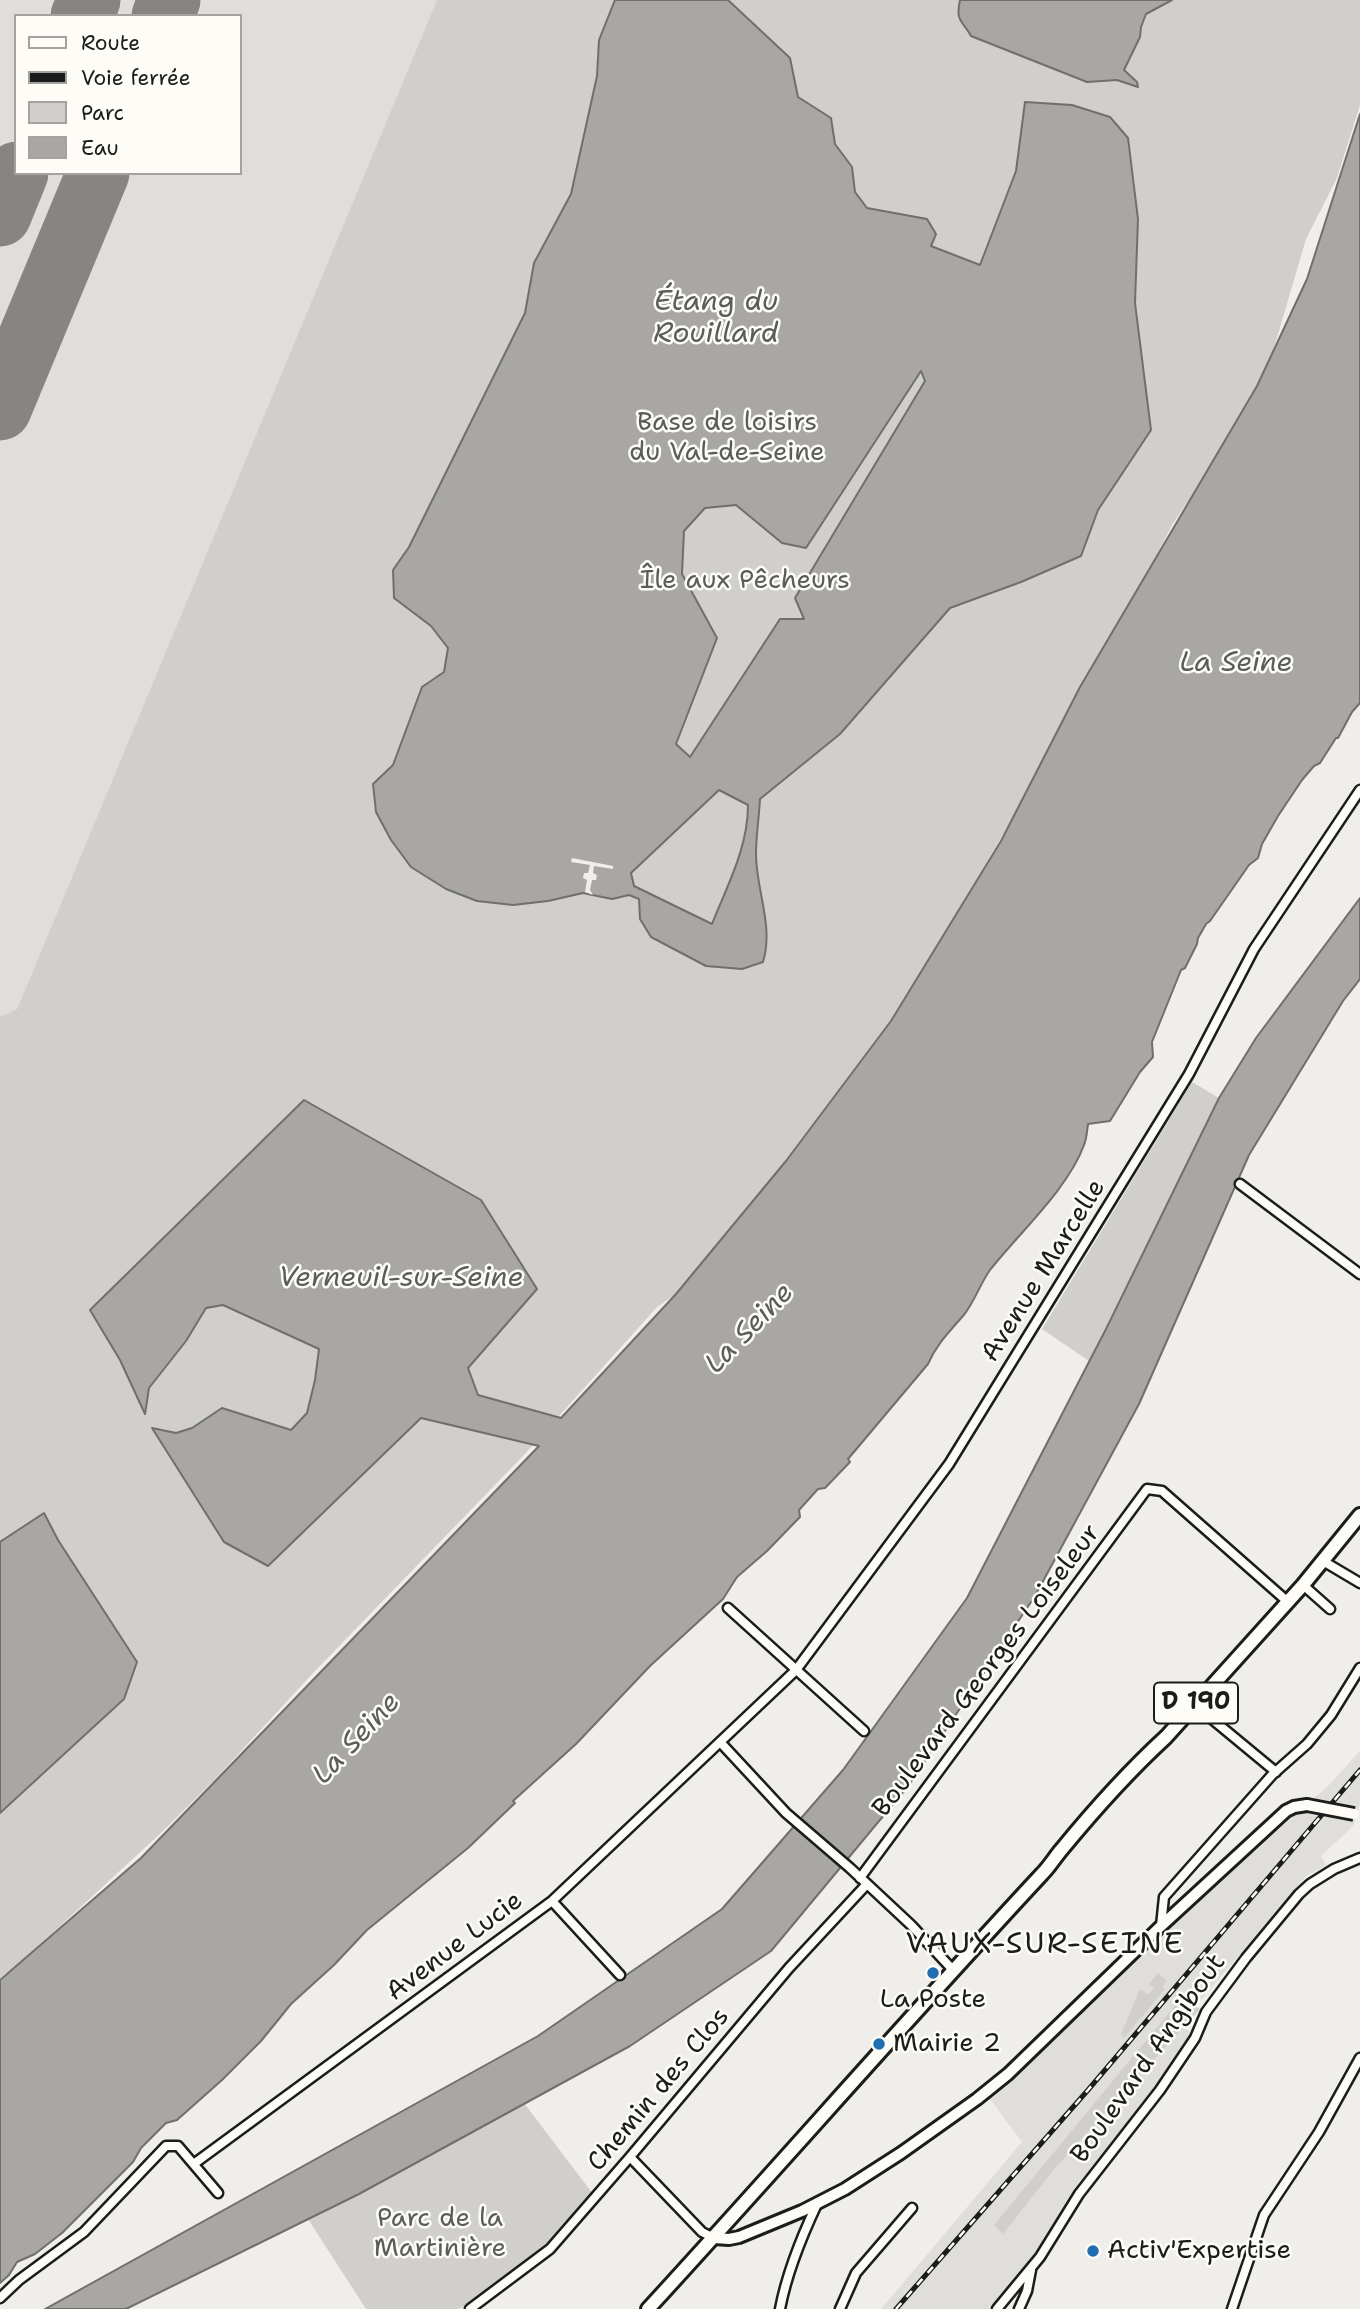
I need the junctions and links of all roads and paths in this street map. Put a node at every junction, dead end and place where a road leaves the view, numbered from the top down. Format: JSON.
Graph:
{"nodes":[{"id":1,"x":1360,"y":790,"type":"edge"},
{"id":2,"x":1240,"y":1184,"type":"dead end"},
{"id":3,"x":1360,"y":1273,"type":"edge"},
{"id":4,"x":1360,"y":1515,"type":"edge"},
{"id":5,"x":1323,"y":1561,"type":"junction"},
{"id":6,"x":1360,"y":1583,"type":"edge"},
{"id":7,"x":1303,"y":1585,"type":"junction"},
{"id":8,"x":1288,"y":1602,"type":"junction"},
{"id":9,"x":728,"y":1608,"type":"dead end"},
{"id":10,"x":1330,"y":1609,"type":"dead end"},
{"id":11,"x":1360,"y":1668,"type":"edge"},
{"id":12,"x":796,"y":1670,"type":"junction"},
{"id":13,"x":1195,"y":1705,"type":"junction"},
{"id":14,"x":864,"y":1731,"type":"dead end"},
{"id":15,"x":721,"y":1742,"type":"junction"},
{"id":16,"x":1276,"y":1772,"type":"junction"},
{"id":17,"x":1357,"y":1815,"type":"edge"},
{"id":18,"x":1360,"y":1858,"type":"edge"},
{"id":19,"x":864,"y":1881,"type":"junction"},
{"id":20,"x":552,"y":1901,"type":"junction"},
{"id":21,"x":1161,"y":1926,"type":"junction"},
{"id":22,"x":953,"y":1970,"type":"junction"},
{"id":23,"x":620,"y":1975,"type":"dead end"},
{"id":24,"x":1360,"y":2058,"type":"edge"},
{"id":25,"x":630,"y":2157,"type":"junction"},
{"id":26,"x":195,"y":2163,"type":"junction"},
{"id":27,"x":218,"y":2193,"type":"dead end"},
{"id":28,"x":817,"y":2204,"type":"junction"},
{"id":29,"x":912,"y":2208,"type":"dead end"},
{"id":30,"x":714,"y":2238,"type":"junction"},
{"id":31,"x":1031,"y":2267,"type":"junction"},
{"id":32,"x":0,"y":2298,"type":"edge"},
{"id":33,"x":470,"y":2309,"type":"edge"},
{"id":34,"x":648,"y":2309,"type":"edge"},
{"id":35,"x":779,"y":2309,"type":"edge"},
{"id":36,"x":840,"y":2309,"type":"edge"},
{"id":37,"x":997,"y":2309,"type":"edge"},
{"id":38,"x":1019,"y":2309,"type":"edge"},
{"id":39,"x":1232,"y":2309,"type":"edge"}],
"edges":[{"from":1,"to":12,"type":"street","name":"Avenue Marcelle"},
{"from":2,"to":3,"type":"street"},
{"from":4,"to":5,"type":"main road","number":"D 190"},
{"from":5,"to":6,"type":"street"},
{"from":5,"to":7,"type":"main road","number":"D 190"},
{"from":7,"to":8,"type":"main road","number":"D 190"},
{"from":7,"to":10,"type":"street"},
{"from":8,"to":13,"type":"main road","number":"D 190"},
{"from":8,"to":19,"type":"street","name":"Boulevard Georges Loiseleur"},
{"from":9,"to":12,"type":"street"},
{"from":11,"to":16,"type":"street"},
{"from":12,"to":14,"type":"street"},
{"from":12,"to":15,"type":"street","name":"Avenue Marcelle"},
{"from":13,"to":16,"type":"street"},
{"from":13,"to":22,"type":"main road","number":"D 190"},
{"from":15,"to":19,"type":"street"},
{"from":15,"to":20,"type":"street","name":"Avenue Lucie"},
{"from":16,"to":21,"type":"street"},
{"from":17,"to":21,"type":"street","bridge":true},
{"from":18,"to":31,"type":"street","name":"Boulevard Angibout"},
{"from":19,"to":22,"type":"street"},
{"from":19,"to":25,"type":"street","name":"Chemin des Clos"},
{"from":20,"to":23,"type":"street"},
{"from":20,"to":26,"type":"street","name":"Avenue Lucie"},
{"from":21,"to":28,"type":"street"},
{"from":22,"to":30,"type":"main road","number":"D 190"},
{"from":24,"to":39,"type":"street"},
{"from":25,"to":30,"type":"street"},
{"from":25,"to":33,"type":"street","name":"Chemin des Clos"},
{"from":26,"to":27,"type":"street"},
{"from":26,"to":32,"type":"street"},
{"from":28,"to":30,"type":"street"},
{"from":28,"to":35,"type":"street"},
{"from":29,"to":36,"type":"street"},
{"from":30,"to":34,"type":"main road","number":"D 190"},
{"from":31,"to":37,"type":"street","name":"Boulevard Angibout"},
{"from":31,"to":38,"type":"street"}]}
